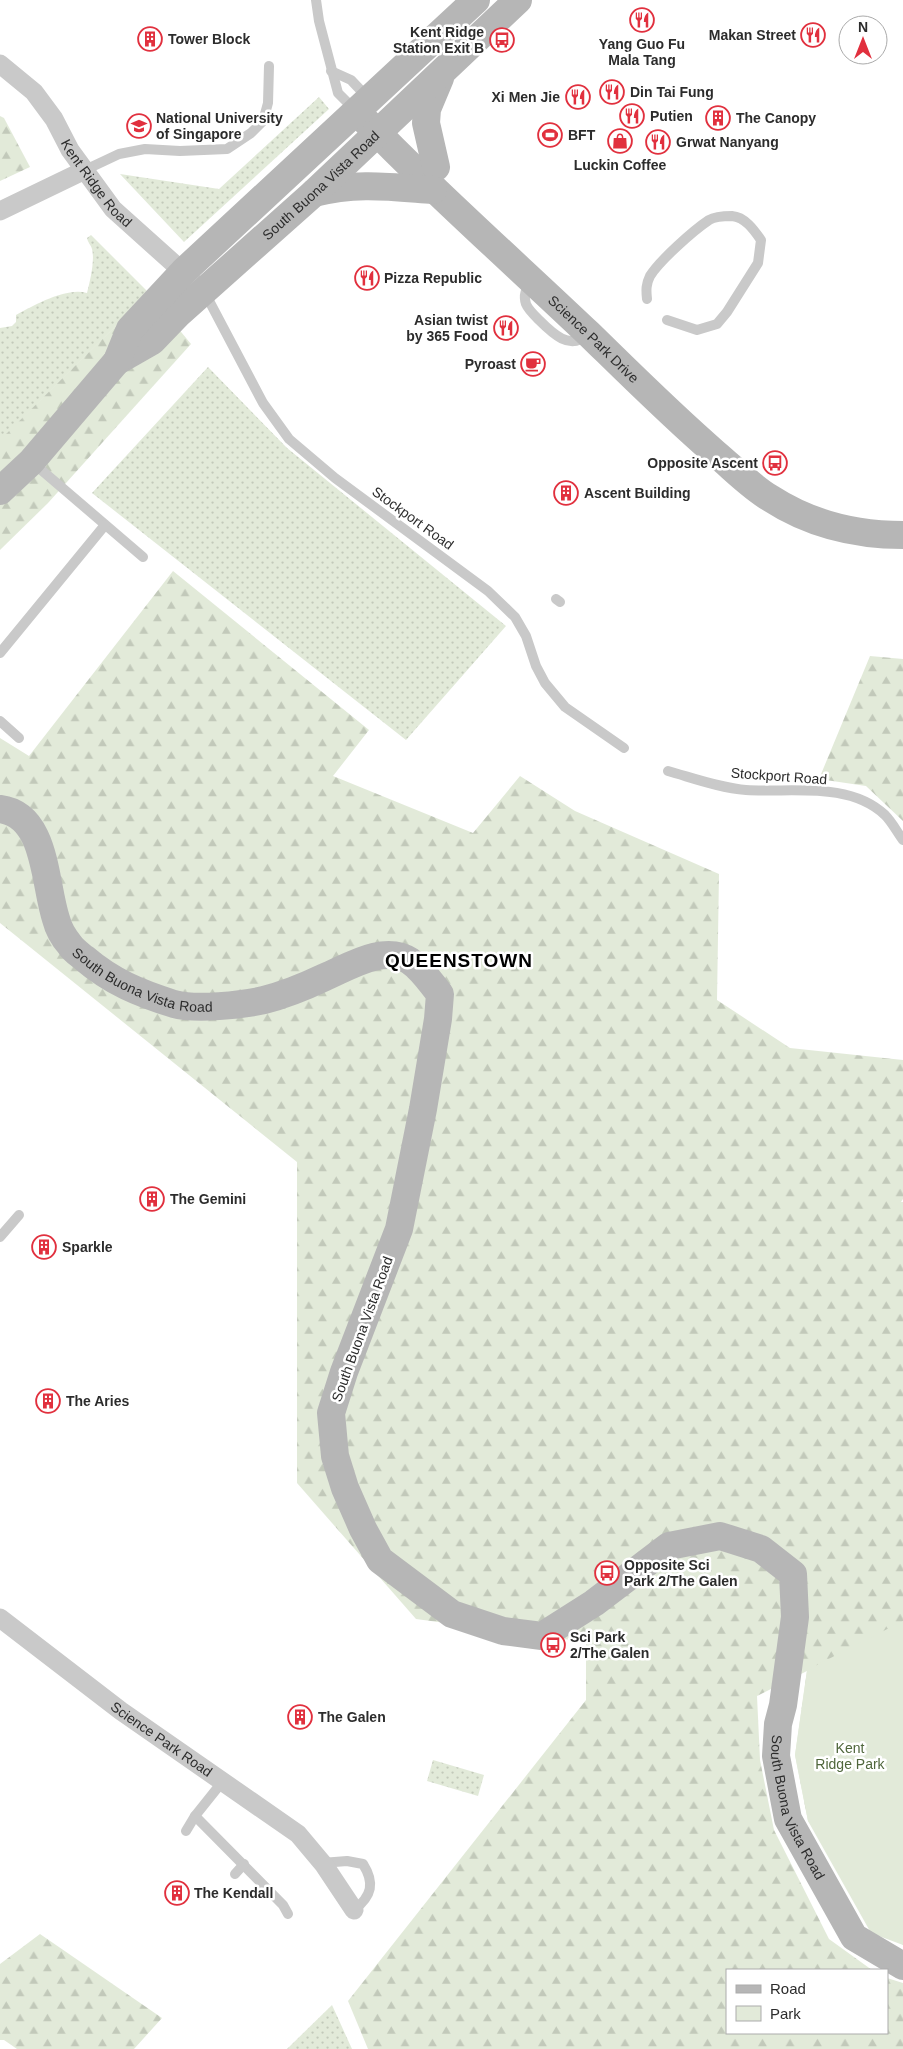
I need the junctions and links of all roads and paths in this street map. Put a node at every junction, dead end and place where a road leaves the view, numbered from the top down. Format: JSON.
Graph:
{"nodes":[{"id":1,"x":316,"y":0,"type":"edge"},
{"id":2,"x":476,"y":0,"type":"edge"},
{"id":3,"x":518,"y":0,"type":"edge"},
{"id":4,"x":0,"y":64,"type":"edge"},
{"id":5,"x":268,"y":66,"type":"dead end"},
{"id":6,"x":331,"y":70,"type":"junction"},
{"id":7,"x":441,"y":74,"type":"junction"},
{"id":8,"x":364,"y":105,"type":"junction"},
{"id":9,"x":383,"y":127,"type":"junction"},
{"id":10,"x":85,"y":170,"type":"junction"},
{"id":11,"x":434,"y":178,"type":"junction"},
{"id":12,"x":314,"y":193,"type":"junction"},
{"id":13,"x":0,"y":211,"type":"edge"},
{"id":14,"x":184,"y":271,"type":"junction"},
{"id":15,"x":204,"y":292,"type":"junction"},
{"id":16,"x":647,"y":299,"type":"dead end"},
{"id":17,"x":667,"y":320,"type":"dead end"},
{"id":18,"x":117,"y":361,"type":"junction"},
{"id":19,"x":677,"y":409,"type":"junction"},
{"id":20,"x":31,"y":462,"type":"junction"},
{"id":21,"x":0,"y":491,"type":"edge"},
{"id":22,"x":903,"y":521,"type":"edge"},
{"id":23,"x":106,"y":525,"type":"junction"},
{"id":24,"x":872,"y":528,"type":"junction"},
{"id":25,"x":903,"y":535,"type":"edge"},
{"id":26,"x":144,"y":557,"type":"dead end"},
{"id":27,"x":0,"y":653,"type":"edge"},
{"id":28,"x":0,"y":722,"type":"edge"},
{"id":29,"x":19,"y":738,"type":"dead end"},
{"id":30,"x":624,"y":748,"type":"dead end"},
{"id":31,"x":668,"y":771,"type":"dead end"},
{"id":32,"x":0,"y":808,"type":"edge"},
{"id":33,"x":903,"y":840,"type":"edge"},
{"id":34,"x":19,"y":1214,"type":"dead end"},
{"id":35,"x":0,"y":1237,"type":"edge"},
{"id":36,"x":0,"y":1618,"type":"edge"},
{"id":37,"x":223,"y":1781,"type":"junction"},
{"id":38,"x":195,"y":1816,"type":"junction"},
{"id":39,"x":186,"y":1831,"type":"dead end"},
{"id":40,"x":322,"y":1863,"type":"junction"},
{"id":41,"x":244,"y":1864,"type":"junction"},
{"id":42,"x":235,"y":1874,"type":"dead end"},
{"id":43,"x":354,"y":1910,"type":"joint"},
{"id":44,"x":288,"y":1914,"type":"dead end"},
{"id":45,"x":903,"y":1966,"type":"edge"}],
"edges":[{"from":1,"to":6,"type":"lane","name":"Science Park Drive"},
{"from":2,"to":8,"type":"street","name":"South Buona Vista Road"},
{"from":3,"to":7,"type":"street","name":"South Buona Vista Road"},
{"from":4,"to":10,"type":"street","name":"Kent Ridge Road"},
{"from":5,"to":10,"type":"lane"},
{"from":6,"to":8,"type":"lane","name":"Science Park Drive"},
{"from":6,"to":8,"type":"lane","name":"Science Park Drive"},
{"from":7,"to":9,"type":"street","name":"South Buona Vista Road"},
{"from":7,"to":11,"type":"street"},
{"from":8,"to":9,"type":"street","name":"Science Park Drive"},
{"from":8,"to":14,"type":"street","name":"South Buona Vista Road"},
{"from":9,"to":11,"type":"street","name":"Science Park Drive"},
{"from":9,"to":12,"type":"street","name":"South Buona Vista Road"},
{"from":10,"to":13,"type":"street"},
{"from":10,"to":14,"type":"street","name":"Kent Ridge Road"},
{"from":11,"to":12,"type":"street"},
{"from":11,"to":19,"type":"street","name":"Science Park Drive"},
{"from":11,"to":19,"type":"street","name":"Science Park Drive"},
{"from":12,"to":15,"type":"street","name":"South Buona Vista Road"},
{"from":14,"to":15,"type":"street","name":"Kent Ridge Road"},
{"from":14,"to":18,"type":"street","name":"South Buona Vista Road"},
{"from":15,"to":18,"type":"street","name":"South Buona Vista Road"},
{"from":15,"to":30,"type":"lane","name":"Stockport Road"},
{"from":16,"to":17,"type":"lane"},
{"from":18,"to":20,"type":"street","name":"South Buona Vista Road"},
{"from":19,"to":24,"type":"street","name":"Science Park Drive"},
{"from":20,"to":21,"type":"street","name":"South Buona Vista Road"},
{"from":20,"to":23,"type":"lane"},
{"from":22,"to":24,"type":"street","name":"Science Park Drive"},
{"from":23,"to":26,"type":"lane"},
{"from":23,"to":27,"type":"lane"},
{"from":24,"to":25,"type":"street","name":"Science Park Drive"},
{"from":28,"to":29,"type":"lane"},
{"from":31,"to":33,"type":"lane","name":"Stockport Road"},
{"from":32,"to":45,"type":"street","name":"South Buona Vista Road"},
{"from":34,"to":35,"type":"lane"},
{"from":36,"to":37,"type":"street","name":"Science Park Road"},
{"from":37,"to":38,"type":"lane"},
{"from":37,"to":40,"type":"street","name":"Science Park Road"},
{"from":38,"to":39,"type":"lane"},
{"from":38,"to":41,"type":"lane"},
{"from":40,"to":43,"type":"street","name":"Science Park Road"},
{"from":40,"to":43,"type":"lane","name":"Science Park Road"},
{"from":41,"to":42,"type":"lane"},
{"from":41,"to":44,"type":"lane"}]}
